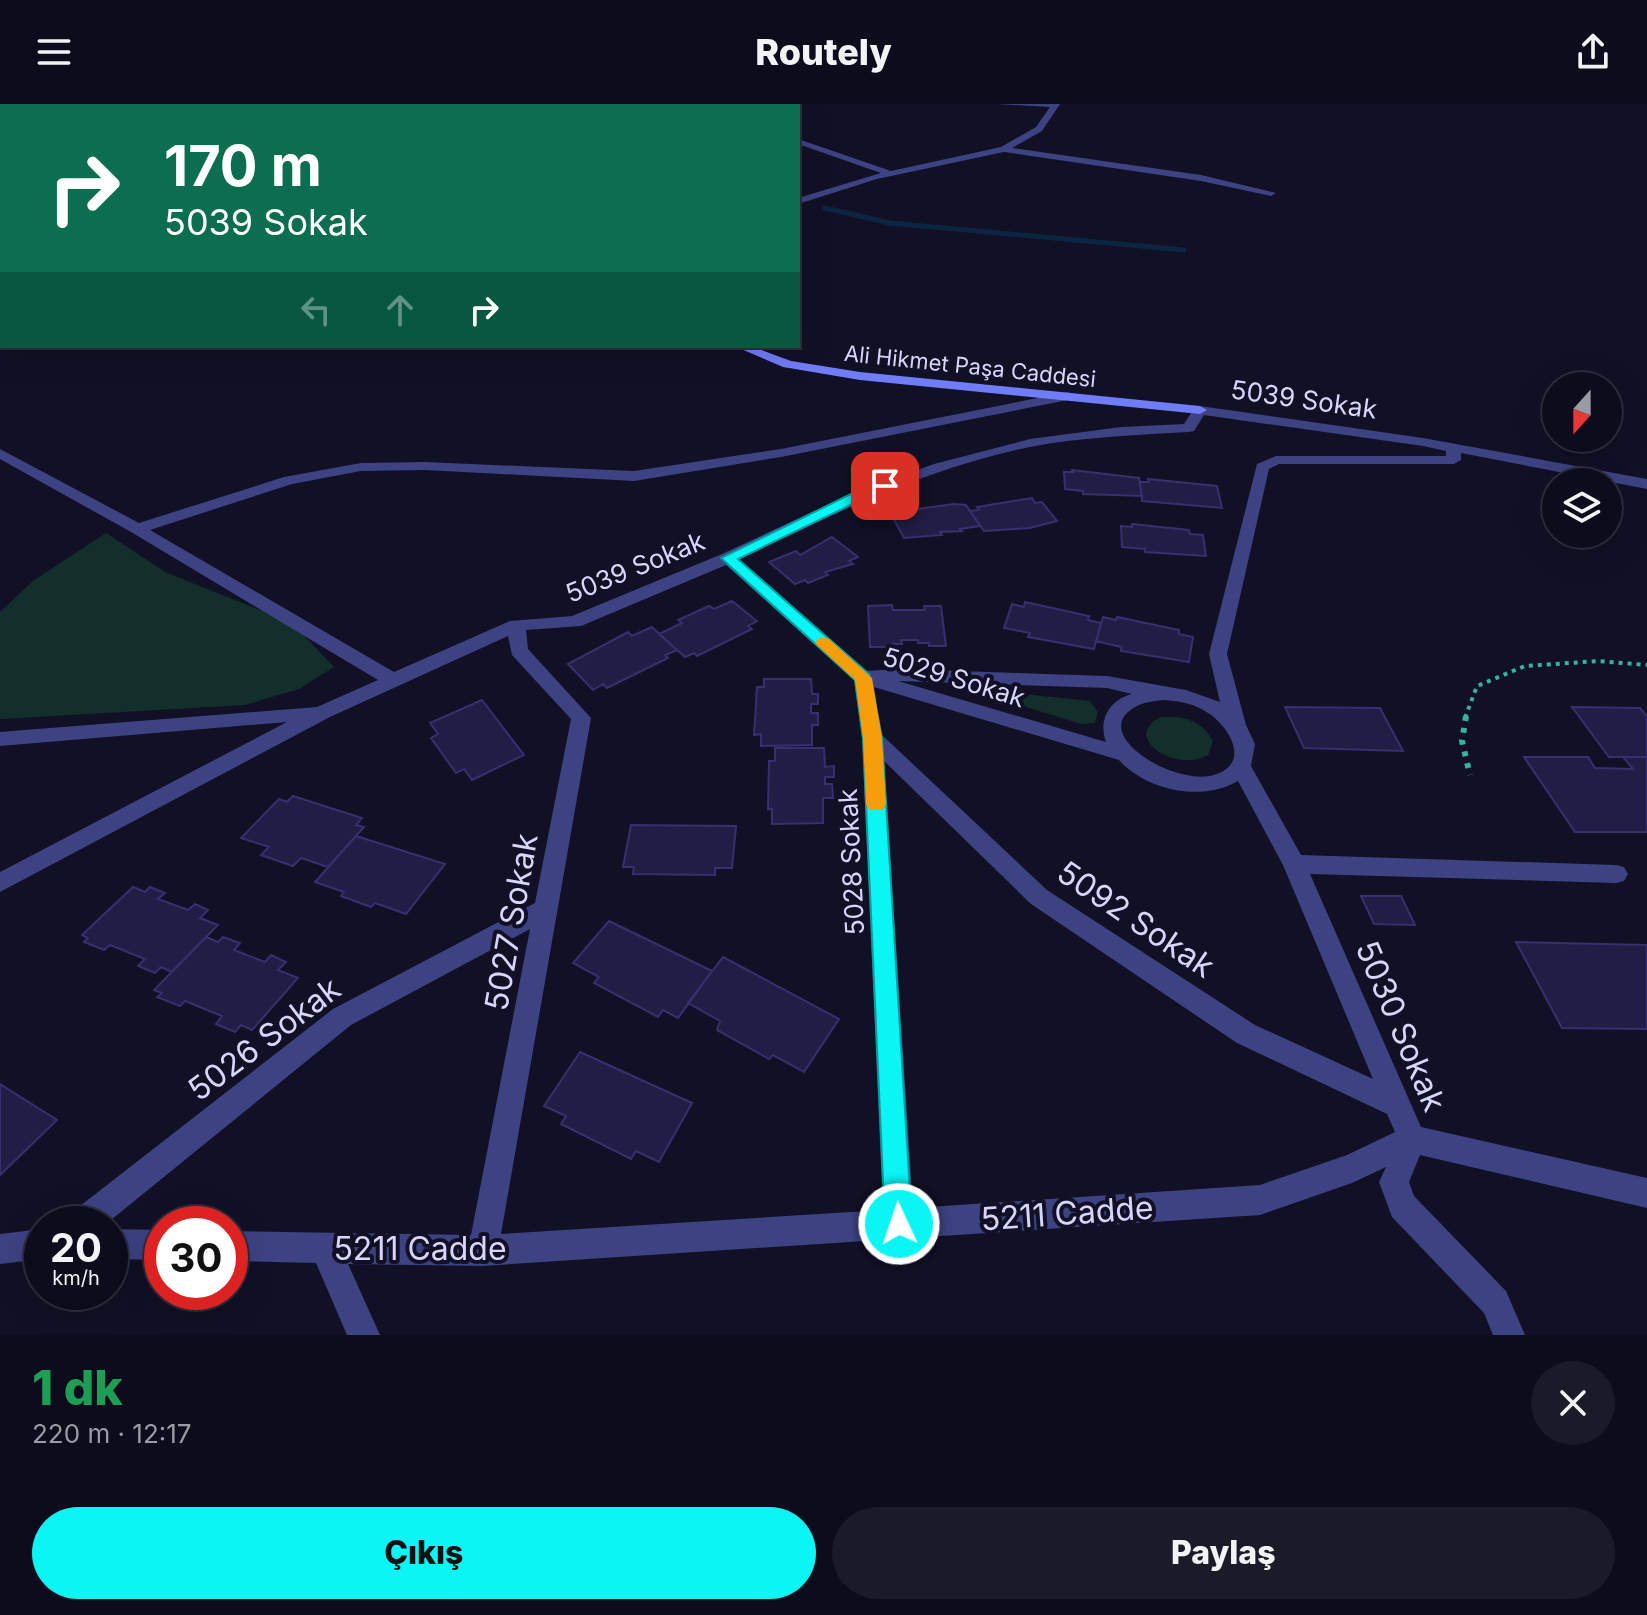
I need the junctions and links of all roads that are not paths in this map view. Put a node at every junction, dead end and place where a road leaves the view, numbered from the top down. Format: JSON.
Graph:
{"nodes":[{"id":1,"x":1000,"y":104,"type":"edge"},
{"id":2,"x":1055,"y":104,"type":"edge"},
{"id":3,"x":800,"y":142,"type":"edge"},
{"id":4,"x":1004,"y":149,"type":"junction"},
{"id":5,"x":892,"y":174,"type":"junction"},
{"id":6,"x":1271,"y":193,"type":"dead end"},
{"id":7,"x":800,"y":200,"type":"edge"},
{"id":8,"x":745,"y":348,"type":"edge"},
{"id":9,"x":1068,"y":396,"type":"junction"},
{"id":10,"x":1200,"y":410,"type":"junction"},
{"id":11,"x":1453,"y":447,"type":"junction"},
{"id":12,"x":0,"y":453,"type":"edge"},
{"id":13,"x":1647,"y":484,"type":"edge"},
{"id":14,"x":137,"y":529,"type":"junction"},
{"id":15,"x":728,"y":558,"type":"junction"},
{"id":16,"x":516,"y":625,"type":"junction"},
{"id":17,"x":863,"y":678,"type":"junction"},
{"id":18,"x":393,"y":680,"type":"junction"},
{"id":19,"x":1163,"y":693,"type":"junction"},
{"id":20,"x":323,"y":712,"type":"junction"},
{"id":21,"x":1236,"y":725,"type":"junction"},
{"id":22,"x":872,"y":738,"type":"junction"},
{"id":23,"x":0,"y":739,"type":"edge"},
{"id":24,"x":1123,"y":754,"type":"junction"},
{"id":25,"x":1241,"y":767,"type":"junction"},
{"id":26,"x":1294,"y":864,"type":"junction"},
{"id":27,"x":1616,"y":874,"type":"dead end"},
{"id":28,"x":0,"y":883,"type":"edge"},
{"id":29,"x":545,"y":909,"type":"junction"},
{"id":30,"x":1398,"y":1105,"type":"junction"},
{"id":31,"x":1412,"y":1139,"type":"junction"},
{"id":32,"x":1647,"y":1193,"type":"edge"},
{"id":33,"x":105,"y":1206,"type":"edge"},
{"id":34,"x":899,"y":1224,"type":"junction"},
{"id":35,"x":24,"y":1246,"type":"edge"},
{"id":36,"x":248,"y":1246,"type":"edge"},
{"id":37,"x":325,"y":1248,"type":"junction"},
{"id":38,"x":0,"y":1249,"type":"edge"},
{"id":39,"x":483,"y":1251,"type":"junction"},
{"id":40,"x":364,"y":1335,"type":"edge"},
{"id":41,"x":1509,"y":1335,"type":"edge"}],
"edges":[{"from":1,"to":2,"type":"street"},
{"from":2,"to":4,"type":"street"},
{"from":3,"to":5,"type":"street"},
{"from":4,"to":5,"type":"street"},
{"from":4,"to":6,"type":"street"},
{"from":5,"to":7,"type":"street"},
{"from":8,"to":9,"type":"main road","name":"Ali Hikmet Paşa Caddesi"},
{"from":9,"to":10,"type":"main road","name":"Ali Hikmet Paşa Caddesi"},
{"from":9,"to":14,"type":"street"},
{"from":10,"to":11,"type":"street","name":"5039 Sokak"},
{"from":10,"to":15,"type":"street","name":"5039 Sokak"},
{"from":11,"to":13,"type":"street","name":"5039 Sokak"},
{"from":11,"to":21,"type":"street"},
{"from":12,"to":14,"type":"street"},
{"from":14,"to":18,"type":"street"},
{"from":15,"to":16,"type":"street","name":"5039 Sokak"},
{"from":15,"to":17,"type":"street"},
{"from":16,"to":18,"type":"street","name":"5039 Sokak"},
{"from":16,"to":29,"type":"street","name":"5027 Sokak"},
{"from":17,"to":19,"type":"street","name":"5029 Sokak"},
{"from":17,"to":22,"type":"street","name":"5028 Sokak"},
{"from":17,"to":24,"type":"street","name":"5029 Sokak"},
{"from":18,"to":20,"type":"street","name":"5039 Sokak"},
{"from":19,"to":21,"type":"street"},
{"from":19,"to":24,"type":"street"},
{"from":20,"to":23,"type":"street"},
{"from":20,"to":28,"type":"street","name":"5039 Sokak"},
{"from":21,"to":25,"type":"street"},
{"from":22,"to":30,"type":"street","name":"5092 Sokak"},
{"from":22,"to":34,"type":"street","name":"5028 Sokak"},
{"from":24,"to":25,"type":"street"},
{"from":25,"to":26,"type":"street","name":"5030 Sokak"},
{"from":26,"to":27,"type":"street"},
{"from":26,"to":30,"type":"street","name":"5030 Sokak"},
{"from":29,"to":33,"type":"street","name":"5026 Sokak"},
{"from":29,"to":39,"type":"street","name":"5027 Sokak"},
{"from":30,"to":31,"type":"street","name":"5030 Sokak"},
{"from":31,"to":32,"type":"street"},
{"from":31,"to":34,"type":"street","name":"5211 Cadde"},
{"from":31,"to":41,"type":"street","name":"5030 Sokak"},
{"from":34,"to":39,"type":"street","name":"5211 Cadde"},
{"from":35,"to":38,"type":"street"},
{"from":36,"to":37,"type":"street","name":"5211 Cadde"},
{"from":37,"to":39,"type":"street","name":"5211 Cadde"},
{"from":37,"to":40,"type":"street"}]}
